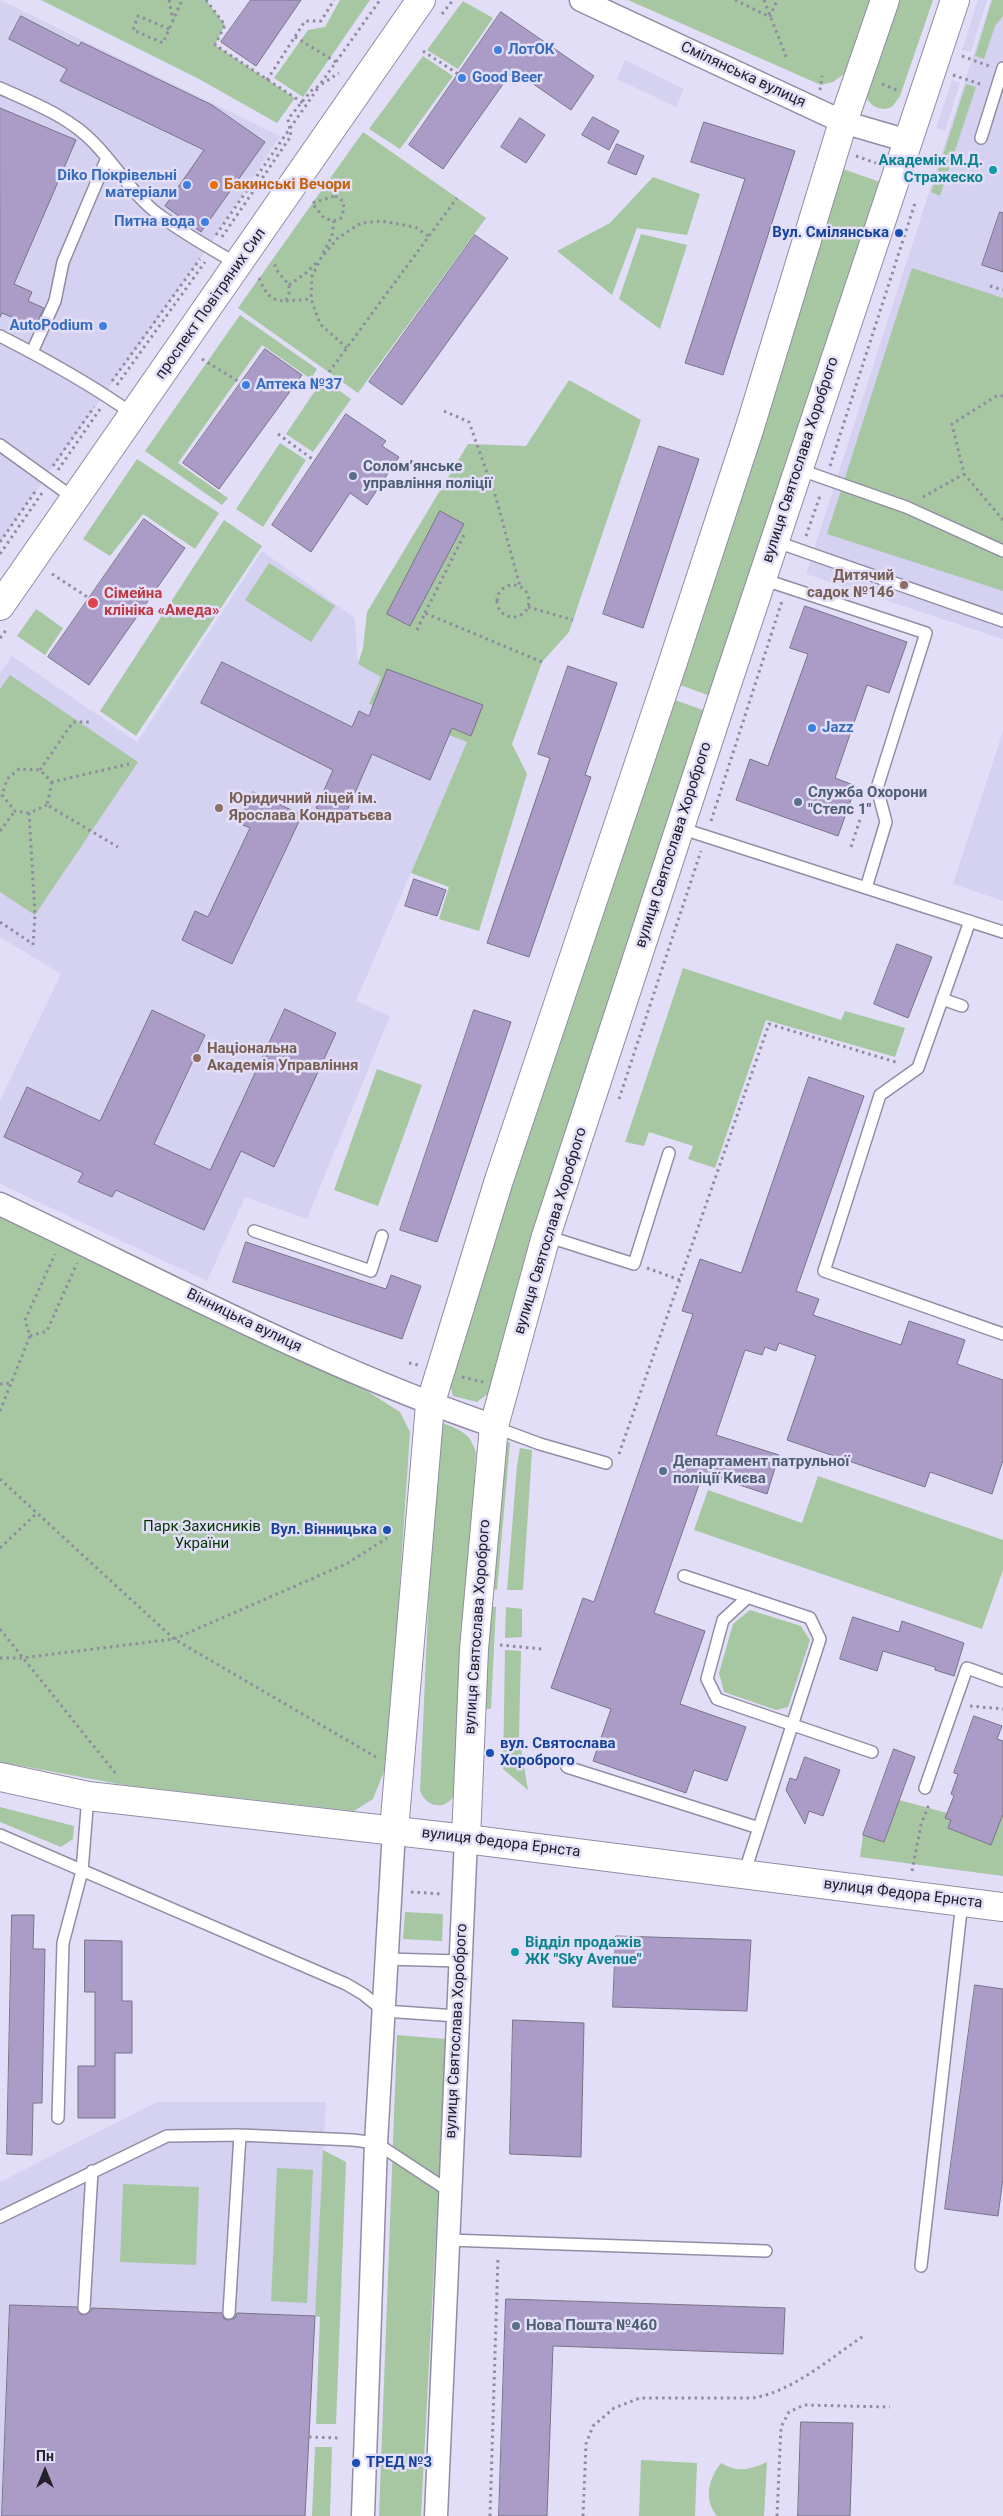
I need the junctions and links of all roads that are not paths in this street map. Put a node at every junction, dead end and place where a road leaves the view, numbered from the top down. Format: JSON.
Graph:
{"nodes":[{"id":1,"x":421,"y":0,"type":"edge"},
{"id":2,"x":580,"y":0,"type":"edge"},
{"id":3,"x":885,"y":0,"type":"edge"},
{"id":4,"x":955,"y":0,"type":"edge"},
{"id":5,"x":1003,"y":69,"type":"edge"},
{"id":6,"x":0,"y":88,"type":"edge"},
{"id":7,"x":843,"y":122,"type":"junction"},
{"id":8,"x":981,"y":138,"type":"dead end"},
{"id":9,"x":908,"y":141,"type":"junction"},
{"id":10,"x":107,"y":158,"type":"junction"},
{"id":11,"x":249,"y":272,"type":"junction"},
{"id":12,"x":0,"y":336,"type":"edge"},
{"id":13,"x":32,"y":352,"type":"junction"},
{"id":14,"x":134,"y":415,"type":"junction"},
{"id":15,"x":0,"y":445,"type":"edge"},
{"id":16,"x":798,"y":469,"type":"junction"},
{"id":17,"x":75,"y":499,"type":"junction"},
{"id":18,"x":774,"y":541,"type":"junction"},
{"id":19,"x":1003,"y":551,"type":"edge"},
{"id":20,"x":775,"y":583,"type":"junction"},
{"id":21,"x":0,"y":606,"type":"edge"},
{"id":22,"x":1003,"y":621,"type":"edge"},
{"id":23,"x":680,"y":828,"type":"junction"},
{"id":24,"x":866,"y":888,"type":"junction"},
{"id":25,"x":970,"y":921,"type":"junction"},
{"id":26,"x":1003,"y":932,"type":"edge"},
{"id":27,"x":942,"y":999,"type":"junction"},
{"id":28,"x":962,"y":1006,"type":"dead end"},
{"id":29,"x":670,"y":1153,"type":"dead end"},
{"id":30,"x":0,"y":1204,"type":"edge"},
{"id":31,"x":254,"y":1231,"type":"dead end"},
{"id":32,"x":382,"y":1236,"type":"dead end"},
{"id":33,"x":546,"y":1236,"type":"junction"},
{"id":34,"x":1003,"y":1334,"type":"edge"},
{"id":35,"x":430,"y":1405,"type":"junction"},
{"id":36,"x":494,"y":1426,"type":"junction"},
{"id":37,"x":606,"y":1463,"type":"road end"},
{"id":38,"x":684,"y":1576,"type":"dead end"},
{"id":39,"x":748,"y":1598,"type":"junction"},
{"id":40,"x":1003,"y":1681,"type":"edge"},
{"id":41,"x":793,"y":1725,"type":"junction"},
{"id":42,"x":872,"y":1752,"type":"dead end"},
{"id":43,"x":567,"y":1767,"type":"dead end"},
{"id":44,"x":0,"y":1777,"type":"edge"},
{"id":45,"x":925,"y":1788,"type":"dead end"},
{"id":46,"x":88,"y":1796,"type":"junction"},
{"id":47,"x":759,"y":1828,"type":"junction"},
{"id":48,"x":394,"y":1830,"type":"junction"},
{"id":49,"x":0,"y":1836,"type":"edge"},
{"id":50,"x":466,"y":1839,"type":"junction"},
{"id":51,"x":82,"y":1871,"type":"junction"},
{"id":52,"x":744,"y":1874,"type":"junction"},
{"id":53,"x":962,"y":1902,"type":"junction"},
{"id":54,"x":1003,"y":1907,"type":"edge"},
{"id":55,"x":386,"y":1959,"type":"junction"},
{"id":56,"x":460,"y":1961,"type":"junction"},
{"id":57,"x":384,"y":2011,"type":"junction"},
{"id":58,"x":457,"y":2016,"type":"junction"},
{"id":59,"x":58,"y":2118,"type":"dead end"},
{"id":60,"x":240,"y":2135,"type":"junction"},
{"id":61,"x":376,"y":2143,"type":"junction"},
{"id":62,"x":92,"y":2171,"type":"junction"},
{"id":63,"x":449,"y":2191,"type":"junction"},
{"id":64,"x":0,"y":2217,"type":"edge"},
{"id":65,"x":448,"y":2240,"type":"junction"},
{"id":66,"x":766,"y":2251,"type":"dead end"},
{"id":67,"x":921,"y":2266,"type":"dead end"},
{"id":68,"x":84,"y":2308,"type":"dead end"},
{"id":69,"x":229,"y":2313,"type":"dead end"},
{"id":70,"x":363,"y":2516,"type":"edge"},
{"id":71,"x":436,"y":2516,"type":"edge"}],
"edges":[{"from":1,"to":11,"type":"main road","name":"проспект Повітряних Сил"},
{"from":2,"to":7,"type":"street","name":"Смілянська вулиця"},
{"from":3,"to":7,"type":"main road"},
{"from":4,"to":9,"type":"main road","name":"вулиця Святослава Хороброго"},
{"from":5,"to":8,"type":"lane"},
{"from":6,"to":10,"type":"lane"},
{"from":7,"to":9,"type":"street","name":"Смілянська вулиця"},
{"from":7,"to":35,"type":"main road"},
{"from":9,"to":16,"type":"main road","name":"вулиця Святослава Хороброго"},
{"from":10,"to":11,"type":"lane"},
{"from":10,"to":13,"type":"lane"},
{"from":11,"to":14,"type":"main road","name":"проспект Повітряних Сил"},
{"from":12,"to":13,"type":"lane"},
{"from":13,"to":14,"type":"lane"},
{"from":14,"to":17,"type":"main road","name":"проспект Повітряних Сил"},
{"from":15,"to":17,"type":"lane"},
{"from":16,"to":18,"type":"main road","name":"вулиця Святослава Хороброго"},
{"from":16,"to":19,"type":"lane"},
{"from":17,"to":21,"type":"main road","name":"проспект Повітряних Сил"},
{"from":18,"to":20,"type":"main road","name":"вулиця Святослава Хороброго"},
{"from":18,"to":22,"type":"lane"},
{"from":20,"to":23,"type":"main road","name":"вулиця Святослава Хороброго"},
{"from":20,"to":24,"type":"lane"},
{"from":23,"to":24,"type":"lane"},
{"from":23,"to":33,"type":"main road","name":"вулиця Святослава Хороброго"},
{"from":24,"to":25,"type":"lane"},
{"from":25,"to":26,"type":"lane"},
{"from":25,"to":27,"type":"lane"},
{"from":27,"to":28,"type":"lane"},
{"from":27,"to":34,"type":"lane"},
{"from":29,"to":33,"type":"lane"},
{"from":30,"to":35,"type":"street","name":"Вінницька вулиця"},
{"from":31,"to":32,"type":"lane"},
{"from":33,"to":36,"type":"main road","name":"вулиця Святослава Хороброго"},
{"from":35,"to":36,"type":"street","name":"Вінницька вулиця"},
{"from":35,"to":48,"type":"main road"},
{"from":36,"to":37,"type":"lane"},
{"from":36,"to":50,"type":"main road","name":"вулиця Святослава Хороброго"},
{"from":38,"to":39,"type":"lane"},
{"from":39,"to":41,"type":"lane"},
{"from":39,"to":41,"type":"lane"},
{"from":40,"to":45,"type":"lane"},
{"from":41,"to":42,"type":"lane"},
{"from":41,"to":47,"type":"lane"},
{"from":43,"to":47,"type":"lane"},
{"from":44,"to":46,"type":"main road","name":"вулиця Федора Ернста"},
{"from":46,"to":48,"type":"main road","name":"вулиця Федора Ернста"},
{"from":46,"to":51,"type":"lane"},
{"from":47,"to":52,"type":"lane"},
{"from":48,"to":50,"type":"main road","name":"вулиця Федора Ернста"},
{"from":48,"to":55,"type":"street"},
{"from":49,"to":51,"type":"lane"},
{"from":50,"to":52,"type":"main road","name":"вулиця Федора Ернста"},
{"from":50,"to":56,"type":"street","name":"вулиця Святослава Хороброго"},
{"from":51,"to":57,"type":"lane"},
{"from":51,"to":59,"type":"lane"},
{"from":52,"to":53,"type":"main road","name":"вулиця Федора Ернста"},
{"from":53,"to":54,"type":"main road","name":"вулиця Федора Ернста"},
{"from":53,"to":67,"type":"lane"},
{"from":55,"to":56,"type":"lane"},
{"from":55,"to":57,"type":"street"},
{"from":56,"to":58,"type":"street","name":"вулиця Святослава Хороброго"},
{"from":57,"to":58,"type":"lane"},
{"from":57,"to":61,"type":"street"},
{"from":58,"to":63,"type":"street","name":"вулиця Святослава Хороброго"},
{"from":60,"to":61,"type":"lane"},
{"from":60,"to":62,"type":"lane"},
{"from":60,"to":69,"type":"lane"},
{"from":61,"to":63,"type":"lane"},
{"from":61,"to":70,"type":"street"},
{"from":62,"to":64,"type":"lane"},
{"from":62,"to":68,"type":"lane"},
{"from":63,"to":65,"type":"street","name":"вулиця Святослава Хороброго"},
{"from":65,"to":66,"type":"lane"},
{"from":65,"to":71,"type":"street","name":"вулиця Святослава Хороброго"}]}
